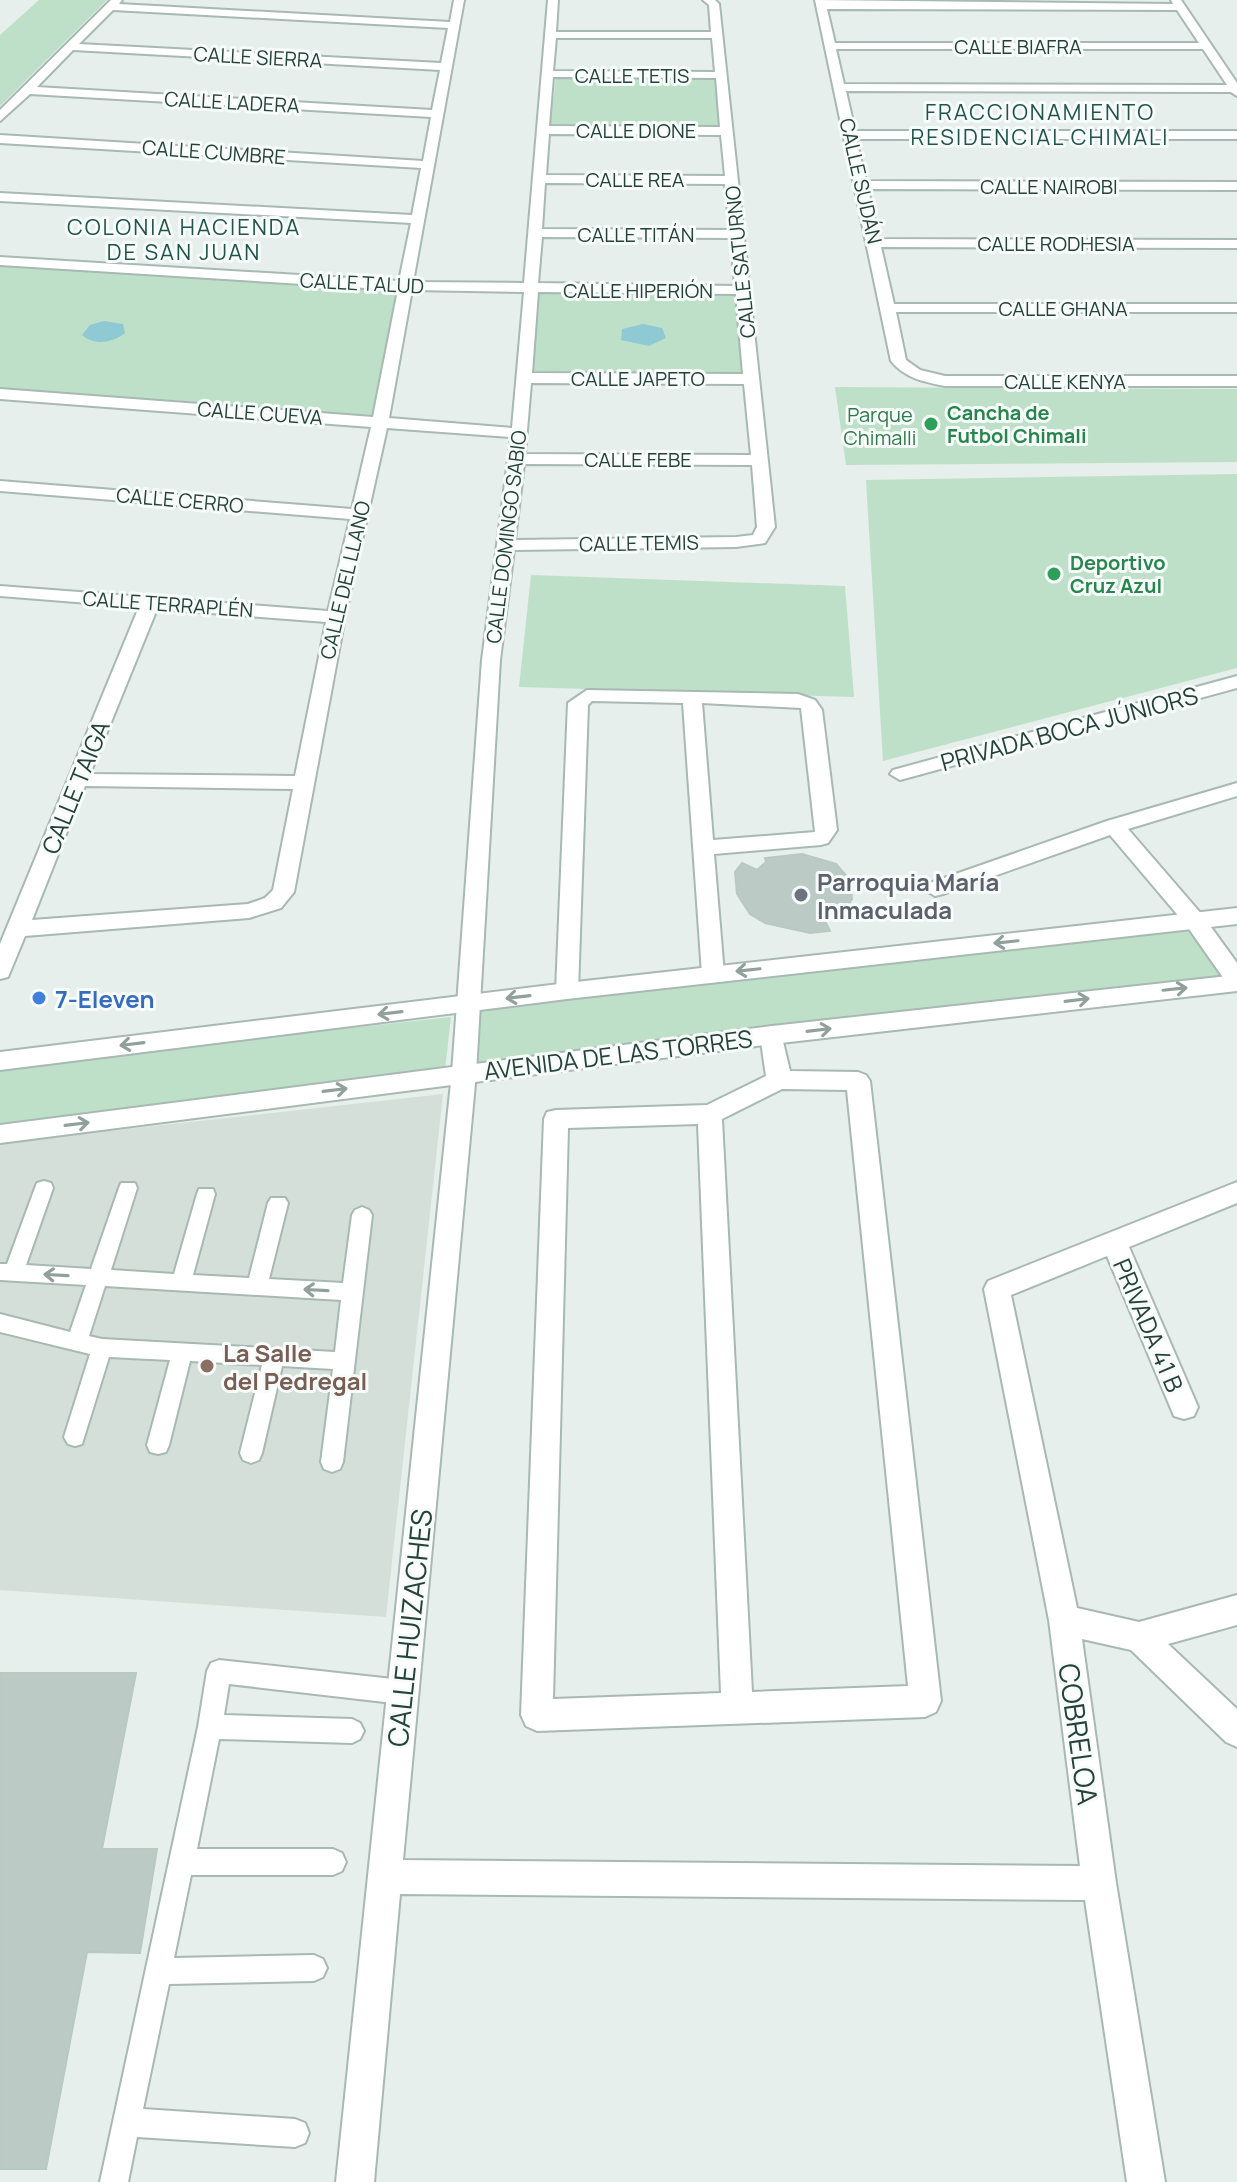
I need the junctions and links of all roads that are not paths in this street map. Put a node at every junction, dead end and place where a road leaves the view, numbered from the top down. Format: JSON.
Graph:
{"nodes":[{"id":1,"x":459,"y":0,"type":"edge"},
{"id":2,"x":553,"y":0,"type":"edge"},
{"id":3,"x":708,"y":0,"type":"edge"},
{"id":4,"x":821,"y":3,"type":"edge"},
{"id":5,"x":113,"y":4,"type":"edge"},
{"id":6,"x":1178,"y":4,"type":"edge"},
{"id":7,"x":454,"y":25,"type":"junction"},
{"id":8,"x":550,"y":35,"type":"junction"},
{"id":9,"x":717,"y":35,"type":"junction"},
{"id":10,"x":830,"y":46,"type":"junction"},
{"id":11,"x":1206,"y":46,"type":"junction"},
{"id":12,"x":70,"y":47,"type":"junction"},
{"id":13,"x":447,"y":67,"type":"junction"},
{"id":14,"x":546,"y":74,"type":"junction"},
{"id":15,"x":719,"y":75,"type":"junction"},
{"id":16,"x":840,"y":87,"type":"junction"},
{"id":17,"x":27,"y":90,"type":"junction"},
{"id":18,"x":1236,"y":90,"type":"edge"},
{"id":19,"x":438,"y":114,"type":"junction"},
{"id":20,"x":0,"y":117,"type":"edge"},
{"id":21,"x":543,"y":130,"type":"junction"},
{"id":22,"x":728,"y":131,"type":"junction"},
{"id":23,"x":850,"y":135,"type":"junction"},
{"id":24,"x":1237,"y":135,"type":"edge"},
{"id":25,"x":0,"y":139,"type":"edge"},
{"id":26,"x":427,"y":165,"type":"junction"},
{"id":27,"x":539,"y":179,"type":"junction"},
{"id":28,"x":731,"y":180,"type":"junction"},
{"id":29,"x":861,"y":185,"type":"junction"},
{"id":30,"x":1237,"y":186,"type":"edge"},
{"id":31,"x":0,"y":197,"type":"edge"},
{"id":32,"x":416,"y":219,"type":"junction"},
{"id":33,"x":536,"y":233,"type":"junction"},
{"id":34,"x":737,"y":234,"type":"junction"},
{"id":35,"x":875,"y":243,"type":"junction"},
{"id":36,"x":1237,"y":244,"type":"edge"},
{"id":37,"x":0,"y":261,"type":"edge"},
{"id":38,"x":404,"y":286,"type":"junction"},
{"id":39,"x":532,"y":289,"type":"junction"},
{"id":40,"x":743,"y":290,"type":"junction"},
{"id":41,"x":889,"y":308,"type":"junction"},
{"id":42,"x":1237,"y":308,"type":"edge"},
{"id":43,"x":899,"y":361,"type":"joint"},
{"id":44,"x":524,"y":378,"type":"junction"},
{"id":45,"x":752,"y":379,"type":"junction"},
{"id":46,"x":1237,"y":381,"type":"edge"},
{"id":47,"x":0,"y":394,"type":"edge"},
{"id":48,"x":380,"y":422,"type":"junction"},
{"id":49,"x":520,"y":433,"type":"junction"},
{"id":50,"x":517,"y":459,"type":"junction"},
{"id":51,"x":760,"y":460,"type":"junction"},
{"id":52,"x":0,"y":486,"type":"edge"},
{"id":53,"x":359,"y":515,"type":"junction"},
{"id":54,"x":766,"y":527,"type":"joint"},
{"id":55,"x":505,"y":545,"type":"junction"},
{"id":56,"x":0,"y":591,"type":"edge"},
{"id":57,"x":150,"y":603,"type":"junction"},
{"id":58,"x":336,"y":617,"type":"junction"},
{"id":59,"x":1237,"y":682,"type":"edge"},
{"id":60,"x":692,"y":697,"type":"junction"},
{"id":61,"x":900,"y":774,"type":"dead end"},
{"id":62,"x":78,"y":780,"type":"junction"},
{"id":63,"x":302,"y":783,"type":"junction"},
{"id":64,"x":1237,"y":789,"type":"edge"},
{"id":65,"x":1114,"y":826,"type":"junction"},
{"id":66,"x":702,"y":848,"type":"junction"},
{"id":67,"x":935,"y":889,"type":"dead end"},
{"id":68,"x":1237,"y":916,"type":"edge"},
{"id":69,"x":1195,"y":921,"type":"junction"},
{"id":70,"x":17,"y":929,"type":"junction"},
{"id":71,"x":0,"y":971,"type":"edge"},
{"id":72,"x":713,"y":974,"type":"junction"},
{"id":73,"x":1237,"y":981,"type":"edge"},
{"id":74,"x":567,"y":991,"type":"junction"},
{"id":75,"x":468,"y":1004,"type":"junction"},
{"id":76,"x":772,"y":1035,"type":"junction"},
{"id":77,"x":0,"y":1061,"type":"edge"},
{"id":78,"x":464,"y":1073,"type":"junction"},
{"id":79,"x":779,"y":1080,"type":"junction"},
{"id":80,"x":710,"y":1114,"type":"junction"},
{"id":81,"x":0,"y":1134,"type":"edge"},
{"id":82,"x":44,"y":1188,"type":"dead end"},
{"id":83,"x":128,"y":1188,"type":"dead end"},
{"id":84,"x":1237,"y":1192,"type":"edge"},
{"id":85,"x":206,"y":1194,"type":"dead end"},
{"id":86,"x":278,"y":1203,"type":"dead end"},
{"id":87,"x":362,"y":1215,"type":"dead end"},
{"id":88,"x":1115,"y":1243,"type":"junction"},
{"id":89,"x":7,"y":1272,"type":"edge"},
{"id":90,"x":97,"y":1277,"type":"junction"},
{"id":91,"x":181,"y":1282,"type":"junction"},
{"id":92,"x":257,"y":1287,"type":"junction"},
{"id":93,"x":352,"y":1292,"type":"junction"},
{"id":94,"x":0,"y":1323,"type":"edge"},
{"id":95,"x":77,"y":1342,"type":"junction"},
{"id":96,"x":102,"y":1348,"type":"junction"},
{"id":97,"x":182,"y":1352,"type":"junction"},
{"id":98,"x":274,"y":1358,"type":"junction"},
{"id":99,"x":344,"y":1361,"type":"junction"},
{"id":100,"x":1184,"y":1407,"type":"dead end"},
{"id":101,"x":75,"y":1437,"type":"dead end"},
{"id":102,"x":158,"y":1445,"type":"dead end"},
{"id":103,"x":251,"y":1453,"type":"dead end"},
{"id":104,"x":332,"y":1462,"type":"dead end"},
{"id":105,"x":1237,"y":1610,"type":"edge"},
{"id":106,"x":1064,"y":1620,"type":"junction"},
{"id":107,"x":1139,"y":1637,"type":"junction"},
{"id":108,"x":402,"y":1692,"type":"junction"},
{"id":109,"x":737,"y":1708,"type":"junction"},
{"id":110,"x":210,"y":1727,"type":"junction"},
{"id":111,"x":352,"y":1731,"type":"dead end"},
{"id":112,"x":1237,"y":1731,"type":"edge"},
{"id":113,"x":182,"y":1862,"type":"junction"},
{"id":114,"x":333,"y":1862,"type":"dead end"},
{"id":115,"x":384,"y":1877,"type":"junction"},
{"id":116,"x":1099,"y":1883,"type":"junction"},
{"id":117,"x":314,"y":1968,"type":"dead end"},
{"id":118,"x":159,"y":1971,"type":"junction"},
{"id":119,"x":126,"y":2122,"type":"junction"},
{"id":120,"x":295,"y":2133,"type":"dead end"},
{"id":121,"x":114,"y":2182,"type":"edge"},
{"id":122,"x":355,"y":2182,"type":"edge"},
{"id":123,"x":1146,"y":2182,"type":"edge"}],
"edges":[{"from":1,"to":7,"type":"street","name":"CALLE DEL LLANO"},
{"from":2,"to":8,"type":"street","name":"CALLE DOMINGO SABIO"},
{"from":3,"to":9,"type":"street","name":"CALLE SATURNO"},
{"from":4,"to":6,"type":"street"},
{"from":4,"to":10,"type":"street","name":"CALLE SUDÁN"},
{"from":5,"to":7,"type":"street"},
{"from":5,"to":12,"type":"street"},
{"from":6,"to":11,"type":"street"},
{"from":7,"to":13,"type":"street","name":"CALLE DEL LLANO"},
{"from":8,"to":9,"type":"street"},
{"from":8,"to":14,"type":"street","name":"CALLE DOMINGO SABIO"},
{"from":9,"to":15,"type":"street","name":"CALLE SATURNO"},
{"from":10,"to":11,"type":"street","name":"CALLE BIAFRA"},
{"from":10,"to":16,"type":"street","name":"CALLE SUDÁN"},
{"from":11,"to":18,"type":"street"},
{"from":12,"to":13,"type":"street","name":"CALLE SIERRA"},
{"from":12,"to":17,"type":"street"},
{"from":13,"to":19,"type":"street","name":"CALLE DEL LLANO"},
{"from":14,"to":15,"type":"street","name":"CALLE TETIS"},
{"from":14,"to":21,"type":"street","name":"CALLE DOMINGO SABIO"},
{"from":15,"to":22,"type":"street","name":"CALLE SATURNO"},
{"from":16,"to":18,"type":"street"},
{"from":16,"to":23,"type":"street","name":"CALLE SUDÁN"},
{"from":17,"to":19,"type":"street","name":"CALLE LADERA"},
{"from":17,"to":20,"type":"street"},
{"from":19,"to":26,"type":"street","name":"CALLE DEL LLANO"},
{"from":21,"to":22,"type":"street","name":"CALLE DIONE"},
{"from":21,"to":27,"type":"street","name":"CALLE DOMINGO SABIO"},
{"from":22,"to":28,"type":"street","name":"CALLE SATURNO"},
{"from":23,"to":24,"type":"street"},
{"from":23,"to":29,"type":"street","name":"CALLE SUDÁN"},
{"from":25,"to":26,"type":"street","name":"CALLE CUMBRE"},
{"from":26,"to":32,"type":"street","name":"CALLE DEL LLANO"},
{"from":27,"to":28,"type":"street","name":"CALLE REA"},
{"from":27,"to":33,"type":"street","name":"CALLE DOMINGO SABIO"},
{"from":28,"to":34,"type":"street","name":"CALLE SATURNO"},
{"from":29,"to":30,"type":"street","name":"CALLE NAIROBI"},
{"from":29,"to":35,"type":"street","name":"CALLE SUDÁN"},
{"from":31,"to":32,"type":"street"},
{"from":32,"to":38,"type":"street","name":"CALLE DEL LLANO"},
{"from":33,"to":34,"type":"street","name":"CALLE TITÁN"},
{"from":33,"to":39,"type":"street","name":"CALLE DOMINGO SABIO"},
{"from":34,"to":40,"type":"street","name":"CALLE SATURNO"},
{"from":35,"to":36,"type":"street","name":"CALLE RODHESIA"},
{"from":35,"to":41,"type":"street","name":"CALLE SUDÁN"},
{"from":37,"to":38,"type":"street","name":"CALLE TALUD"},
{"from":38,"to":39,"type":"street","name":"CALLE TALUD"},
{"from":38,"to":48,"type":"street","name":"CALLE DEL LLANO"},
{"from":39,"to":40,"type":"street","name":"CALLE HIPERIÓN"},
{"from":39,"to":44,"type":"street","name":"CALLE DOMINGO SABIO"},
{"from":40,"to":45,"type":"street","name":"CALLE SATURNO"},
{"from":41,"to":42,"type":"street","name":"CALLE GHANA"},
{"from":41,"to":43,"type":"street","name":"CALLE SUDÁN"},
{"from":43,"to":46,"type":"street","name":"CALLE KENYA"},
{"from":44,"to":45,"type":"street","name":"CALLE JAPETO"},
{"from":44,"to":49,"type":"street","name":"CALLE DOMINGO SABIO"},
{"from":45,"to":51,"type":"street","name":"CALLE SATURNO"},
{"from":47,"to":48,"type":"street","name":"CALLE CUEVA"},
{"from":48,"to":49,"type":"street","name":"CALLE CUEVA"},
{"from":48,"to":53,"type":"street","name":"CALLE DEL LLANO"},
{"from":49,"to":50,"type":"street","name":"CALLE DOMINGO SABIO"},
{"from":50,"to":51,"type":"street","name":"CALLE FEBE"},
{"from":50,"to":55,"type":"street","name":"CALLE DOMINGO SABIO"},
{"from":51,"to":54,"type":"street","name":"CALLE SATURNO"},
{"from":52,"to":53,"type":"street","name":"CALLE CERRO"},
{"from":53,"to":58,"type":"street","name":"CALLE DEL LLANO"},
{"from":54,"to":55,"type":"street","name":"CALLE TEMIS"},
{"from":55,"to":75,"type":"street","name":"CALLE DOMINGO SABIO"},
{"from":56,"to":57,"type":"street","name":"CALLE TERRAPLÉN"},
{"from":57,"to":58,"type":"street","name":"CALLE TERRAPLÉN"},
{"from":57,"to":62,"type":"street","name":"CALLE TAIGA"},
{"from":58,"to":63,"type":"street","name":"CALLE DEL LLANO"},
{"from":59,"to":61,"type":"street","name":"PRIVADA BOCA JÚNIORS"},
{"from":60,"to":66,"type":"street"},
{"from":60,"to":66,"type":"street"},
{"from":60,"to":74,"type":"street"},
{"from":62,"to":63,"type":"street"},
{"from":62,"to":70,"type":"street","name":"CALLE TAIGA"},
{"from":63,"to":70,"type":"street","name":"CALLE DEL LLANO"},
{"from":64,"to":65,"type":"street"},
{"from":65,"to":67,"type":"street"},
{"from":65,"to":69,"type":"street"},
{"from":66,"to":72,"type":"street"},
{"from":68,"to":69,"type":"street"},
{"from":69,"to":72,"type":"street","one_way":true},
{"from":69,"to":73,"type":"street"},
{"from":70,"to":71,"type":"street","name":"CALLE TAIGA"},
{"from":72,"to":74,"type":"street"},
{"from":76,"to":73,"type":"street","name":"AVENIDA DE LAS TORRES","one_way":true},
{"from":74,"to":75,"type":"street","one_way":true},
{"from":75,"to":77,"type":"street","one_way":true},
{"from":75,"to":78,"type":"street","name":"CALLE DOMINGO SABIO"},
{"from":76,"to":78,"type":"street","name":"AVENIDA DE LAS TORRES"},
{"from":76,"to":79,"type":"street"},
{"from":81,"to":78,"type":"street","name":"AVENIDA DE LAS TORRES","one_way":true},
{"from":78,"to":108,"type":"street","name":"CALLE HUIZACHES"},
{"from":79,"to":80,"type":"street"},
{"from":79,"to":109,"type":"street"},
{"from":80,"to":109,"type":"street"},
{"from":80,"to":109,"type":"street"},
{"from":82,"to":89,"type":"lane"},
{"from":83,"to":90,"type":"lane"},
{"from":84,"to":88,"type":"street"},
{"from":85,"to":91,"type":"lane"},
{"from":86,"to":92,"type":"lane"},
{"from":87,"to":93,"type":"lane"},
{"from":88,"to":100,"type":"street","name":"PRIVADA 41 B"},
{"from":88,"to":106,"type":"street","name":"COBRELOA"},
{"from":90,"to":89,"type":"lane","one_way":true},
{"from":90,"to":91,"type":"lane"},
{"from":90,"to":95,"type":"lane"},
{"from":91,"to":92,"type":"lane"},
{"from":93,"to":92,"type":"lane","one_way":true},
{"from":93,"to":99,"type":"lane"},
{"from":94,"to":95,"type":"lane"},
{"from":95,"to":96,"type":"lane"},
{"from":96,"to":97,"type":"lane"},
{"from":96,"to":101,"type":"lane"},
{"from":97,"to":98,"type":"lane"},
{"from":97,"to":102,"type":"lane"},
{"from":98,"to":99,"type":"lane"},
{"from":98,"to":103,"type":"lane"},
{"from":99,"to":104,"type":"lane"},
{"from":105,"to":107,"type":"street"},
{"from":106,"to":107,"type":"street"},
{"from":106,"to":116,"type":"street","name":"COBRELOA"},
{"from":107,"to":112,"type":"street"},
{"from":108,"to":110,"type":"lane"},
{"from":108,"to":115,"type":"street","name":"CALLE HUIZACHES"},
{"from":110,"to":111,"type":"lane"},
{"from":110,"to":113,"type":"lane"},
{"from":113,"to":114,"type":"lane"},
{"from":113,"to":118,"type":"lane"},
{"from":115,"to":116,"type":"street"},
{"from":115,"to":122,"type":"street","name":"CALLE HUIZACHES"},
{"from":116,"to":123,"type":"street","name":"COBRELOA"},
{"from":117,"to":118,"type":"lane"},
{"from":118,"to":119,"type":"lane"},
{"from":119,"to":120,"type":"lane"},
{"from":119,"to":121,"type":"lane"}]}
